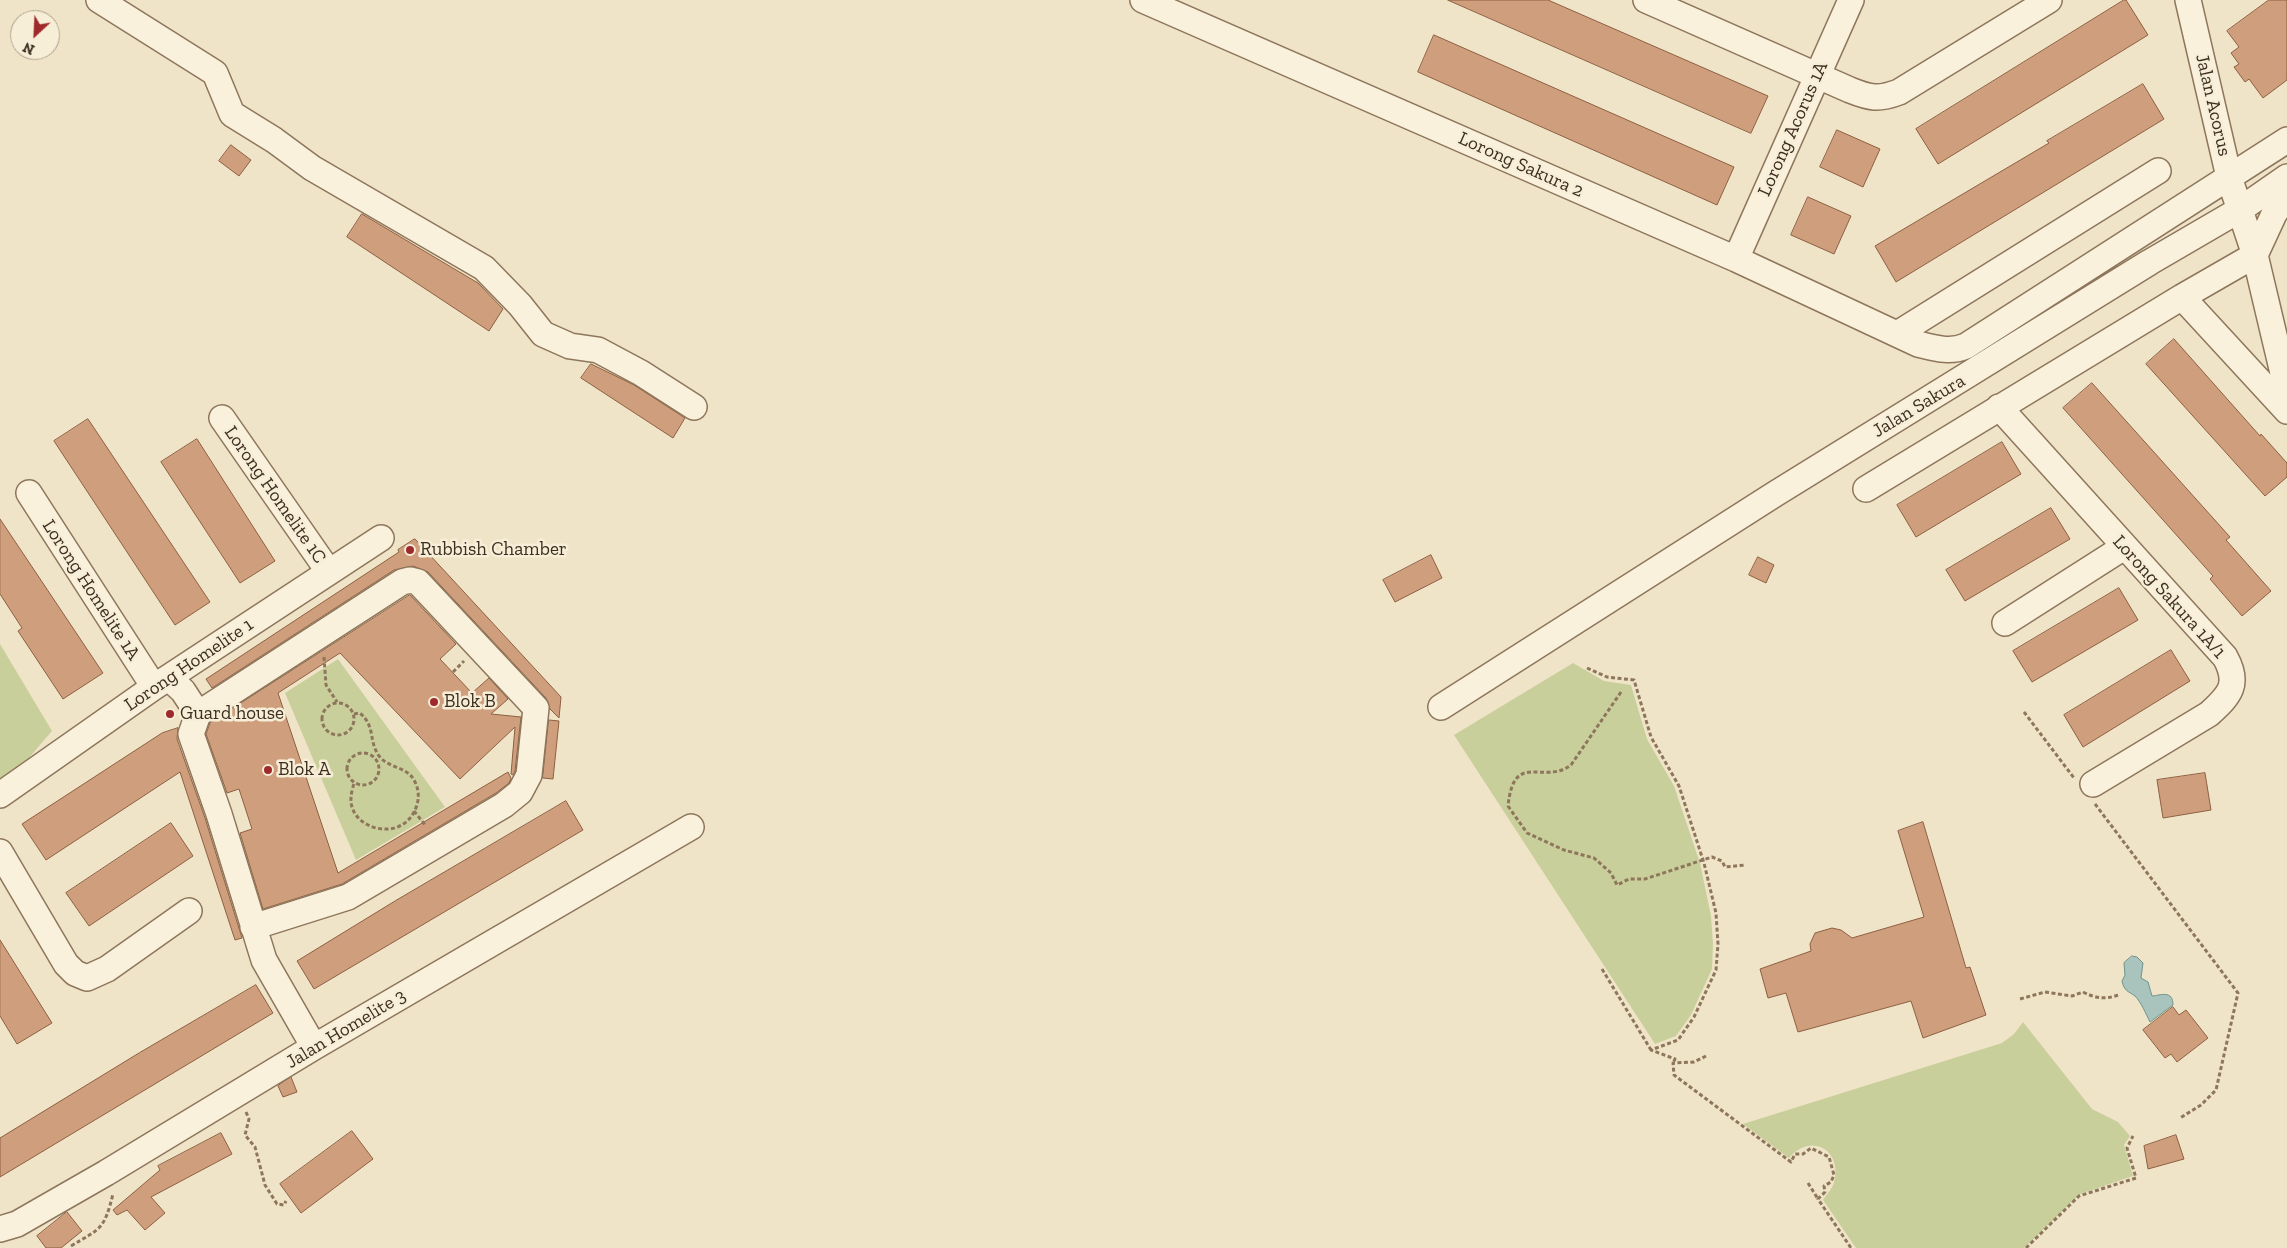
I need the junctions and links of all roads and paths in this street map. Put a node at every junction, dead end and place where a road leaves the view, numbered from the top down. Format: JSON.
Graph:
{"nodes":[{"id":1,"x":100,"y":0,"type":"edge"},
{"id":2,"x":1143,"y":0,"type":"edge"},
{"id":3,"x":1646,"y":0,"type":"edge"},
{"id":4,"x":1851,"y":0,"type":"edge"},
{"id":5,"x":2049,"y":0,"type":"edge"},
{"id":6,"x":2188,"y":0,"type":"edge"},
{"id":7,"x":1817,"y":74,"type":"junction"},
{"id":8,"x":2287,"y":140,"type":"edge"},
{"id":9,"x":2158,"y":171,"type":"dead end"},
{"id":10,"x":2229,"y":177,"type":"junction"},
{"id":11,"x":2287,"y":177,"type":"edge"},
{"id":12,"x":2287,"y":195,"type":"edge"},
{"id":13,"x":2241,"y":209,"type":"junction"},
{"id":14,"x":2255,"y":254,"type":"junction"},
{"id":15,"x":1736,"y":259,"type":"junction"},
{"id":16,"x":2182,"y":297,"type":"junction"},
{"id":17,"x":1897,"y":334,"type":"junction"},
{"id":18,"x":2283,"y":355,"type":"edge"},
{"id":19,"x":2287,"y":390,"type":"edge"},
{"id":20,"x":694,"y":407,"type":"dead end"},
{"id":21,"x":1999,"y":407,"type":"junction"},
{"id":22,"x":2287,"y":411,"type":"edge"},
{"id":23,"x":222,"y":418,"type":"dead end"},
{"id":24,"x":1866,"y":489,"type":"dead end"},
{"id":25,"x":29,"y":494,"type":"dead end"},
{"id":26,"x":381,"y":538,"type":"dead end"},
{"id":27,"x":2124,"y":547,"type":"junction"},
{"id":28,"x":329,"y":572,"type":"junction"},
{"id":29,"x":2005,"y":623,"type":"dead end"},
{"id":30,"x":322,"y":634,"type":"junction"},
{"id":31,"x":1587,"y":668,"type":"dead end"},
{"id":32,"x":161,"y":682,"type":"junction"},
{"id":33,"x":1621,"y":692,"type":"dead end"},
{"id":34,"x":337,"y":702,"type":"junction"},
{"id":35,"x":1441,"y":707,"type":"dead end"},
{"id":36,"x":2024,"y":712,"type":"dead end"},
{"id":37,"x":198,"y":714,"type":"junction"},
{"id":38,"x":354,"y":714,"type":"junction"},
{"id":39,"x":383,"y":760,"type":"junction"},
{"id":40,"x":378,"y":761,"type":"junction"},
{"id":41,"x":354,"y":783,"type":"junction"},
{"id":42,"x":2086,"y":788,"type":"junction"},
{"id":43,"x":0,"y":795,"type":"edge"},
{"id":44,"x":691,"y":827,"type":"dead end"},
{"id":45,"x":0,"y":852,"type":"edge"},
{"id":46,"x":1703,"y":860,"type":"junction"},
{"id":47,"x":1746,"y":865,"type":"dead end"},
{"id":48,"x":189,"y":911,"type":"dead end"},
{"id":49,"x":253,"y":927,"type":"junction"},
{"id":50,"x":1602,"y":969,"type":"dead end"},
{"id":51,"x":2118,"y":995,"type":"dead end"},
{"id":52,"x":2020,"y":999,"type":"dead end"},
{"id":53,"x":314,"y":1047,"type":"junction"},
{"id":54,"x":1651,"y":1050,"type":"junction"},
{"id":55,"x":1706,"y":1056,"type":"dead end"},
{"id":56,"x":1672,"y":1063,"type":"junction"},
{"id":57,"x":238,"y":1093,"type":"junction"},
{"id":58,"x":2180,"y":1118,"type":"dead end"},
{"id":59,"x":2133,"y":1136,"type":"dead end"},
{"id":60,"x":106,"y":1173,"type":"junction"},
{"id":61,"x":1808,"y":1183,"type":"dead end"},
{"id":62,"x":1818,"y":1199,"type":"junction"},
{"id":63,"x":286,"y":1201,"type":"dead end"},
{"id":64,"x":0,"y":1230,"type":"edge"},
{"id":65,"x":0,"y":1239,"type":"edge"},
{"id":66,"x":71,"y":1246,"type":"dead end"},
{"id":67,"x":9,"y":1248,"type":"edge"},
{"id":68,"x":1852,"y":1248,"type":"edge"},
{"id":69,"x":2026,"y":1248,"type":"edge"}],
"edges":[{"from":1,"to":20,"type":"street"},
{"from":2,"to":15,"type":"street","name":"Lorong Sakura 2"},
{"from":3,"to":7,"type":"street"},
{"from":4,"to":7,"type":"street","name":"Lorong Acorus 1A"},
{"from":5,"to":7,"type":"street"},
{"from":6,"to":10,"type":"street","name":"Jalan Acorus"},
{"from":7,"to":15,"type":"street","name":"Lorong Acorus 1A"},
{"from":8,"to":10,"type":"street","name":"Jalan Sakura"},
{"from":9,"to":17,"type":"street"},
{"from":10,"to":13,"type":"street","name":"Jalan Acorus"},
{"from":10,"to":17,"type":"street","name":"Jalan Sakura"},
{"from":11,"to":13,"type":"street","name":"Jalan Sakura"},
{"from":12,"to":14,"type":"street"},
{"from":13,"to":14,"type":"street","name":"Jalan Acorus"},
{"from":13,"to":35,"type":"street","name":"Jalan Sakura"},
{"from":14,"to":16,"type":"street"},
{"from":14,"to":18,"type":"street","name":"Jalan Acorus"},
{"from":15,"to":17,"type":"street","name":"Lorong Sakura 2"},
{"from":16,"to":21,"type":"street"},
{"from":16,"to":22,"type":"street"},
{"from":18,"to":19,"type":"street","name":"Jalan Acorus"},
{"from":21,"to":24,"type":"street"},
{"from":21,"to":27,"type":"street","name":"Lorong Sakura 1A/1"},
{"from":23,"to":28,"type":"street","name":"Lorong Homelite 1C"},
{"from":25,"to":32,"type":"street","name":"Lorong Homelite 1A"},
{"from":26,"to":28,"type":"street","name":"Lorong Homelite 1"},
{"from":27,"to":29,"type":"street"},
{"from":27,"to":42,"type":"street","name":"Lorong Sakura 1A/1"},
{"from":28,"to":32,"type":"street","name":"Lorong Homelite 1"},
{"from":30,"to":34,"type":"path"},
{"from":30,"to":37,"type":"street"},
{"from":30,"to":49,"type":"street"},
{"from":31,"to":46,"type":"path"},
{"from":32,"to":37,"type":"street","name":"Lorong Homelite 1A"},
{"from":32,"to":43,"type":"street","name":"Lorong Homelite 1"},
{"from":33,"to":46,"type":"path"},
{"from":34,"to":38,"type":"path"},
{"from":34,"to":38,"type":"path"},
{"from":36,"to":42,"type":"path"},
{"from":37,"to":49,"type":"street"},
{"from":38,"to":39,"type":"path"},
{"from":39,"to":40,"type":"path"},
{"from":39,"to":41,"type":"path"},
{"from":40,"to":41,"type":"path"},
{"from":40,"to":41,"type":"path"},
{"from":42,"to":58,"type":"path"},
{"from":44,"to":53,"type":"street","name":"Jalan Homelite 3"},
{"from":45,"to":48,"type":"street"},
{"from":46,"to":47,"type":"path"},
{"from":46,"to":54,"type":"path"},
{"from":49,"to":53,"type":"street"},
{"from":50,"to":54,"type":"path"},
{"from":51,"to":52,"type":"path"},
{"from":53,"to":57,"type":"street","name":"Jalan Homelite 3"},
{"from":54,"to":56,"type":"path"},
{"from":55,"to":56,"type":"path"},
{"from":56,"to":62,"type":"path"},
{"from":57,"to":60,"type":"street","name":"Jalan Homelite 3"},
{"from":57,"to":63,"type":"path"},
{"from":59,"to":69,"type":"path"},
{"from":60,"to":64,"type":"street","name":"Jalan Homelite 3"},
{"from":60,"to":66,"type":"path"},
{"from":61,"to":62,"type":"path"},
{"from":62,"to":68,"type":"path"},
{"from":65,"to":67,"type":"street"}]}
